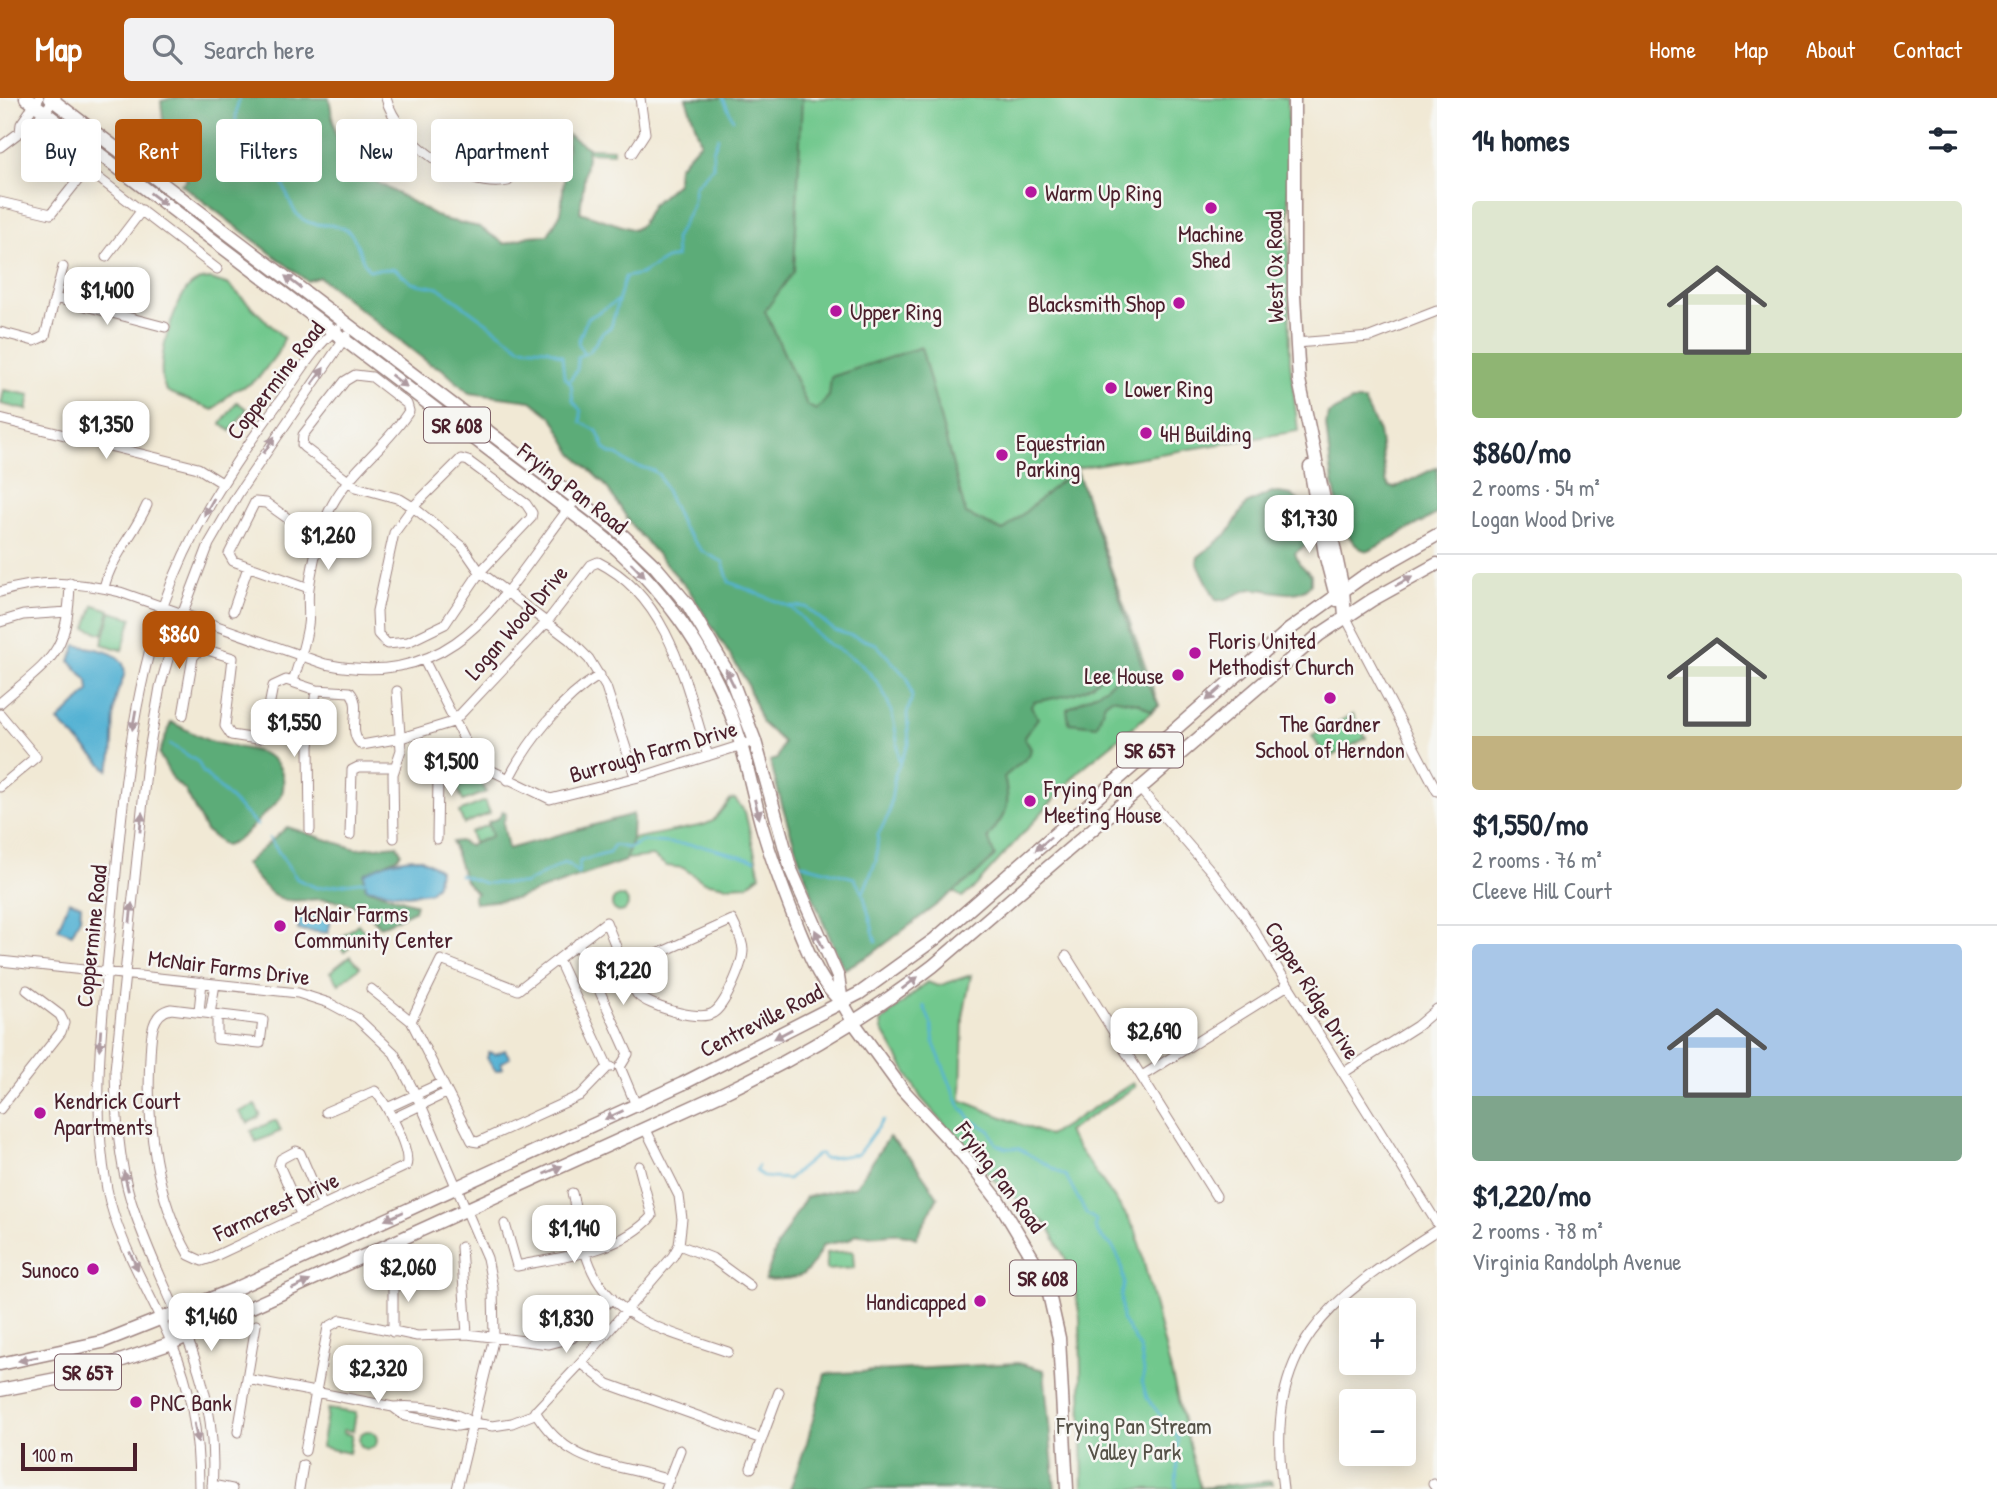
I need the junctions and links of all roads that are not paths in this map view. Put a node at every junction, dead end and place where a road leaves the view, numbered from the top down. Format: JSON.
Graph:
{"nodes":[{"id":1,"x":386,"y":98,"type":"edge"},
{"id":2,"x":640,"y":98,"type":"edge"},
{"id":3,"x":1294,"y":98,"type":"edge"},
{"id":4,"x":53,"y":99,"type":"edge"},
{"id":5,"x":36,"y":103,"type":"edge"},
{"id":6,"x":0,"y":145,"type":"edge"},
{"id":7,"x":632,"y":153,"type":"dead end"},
{"id":8,"x":431,"y":155,"type":"edge"},
{"id":9,"x":0,"y":202,"type":"edge"},
{"id":10,"x":142,"y":210,"type":"junction"},
{"id":11,"x":106,"y":257,"type":"dead end"},
{"id":12,"x":63,"y":267,"type":"dead end"},
{"id":13,"x":217,"y":269,"type":"dead end"},
{"id":14,"x":55,"y":298,"type":"junction"},
{"id":15,"x":1437,"y":311,"type":"edge"},
{"id":16,"x":347,"y":324,"type":"junction"},
{"id":17,"x":165,"y":327,"type":"dead end"},
{"id":18,"x":333,"y":331,"type":"junction"},
{"id":19,"x":0,"y":332,"type":"edge"},
{"id":20,"x":345,"y":340,"type":"junction"},
{"id":21,"x":1296,"y":343,"type":"junction"},
{"id":22,"x":0,"y":419,"type":"edge"},
{"id":23,"x":348,"y":481,"type":"junction"},
{"id":24,"x":222,"y":483,"type":"junction"},
{"id":25,"x":577,"y":498,"type":"junction"},
{"id":26,"x":147,"y":505,"type":"dead end"},
{"id":27,"x":413,"y":507,"type":"junction"},
{"id":28,"x":568,"y":510,"type":"junction"},
{"id":29,"x":323,"y":533,"type":"junction"},
{"id":30,"x":1437,"y":535,"type":"edge"},
{"id":31,"x":1437,"y":564,"type":"edge"},
{"id":32,"x":248,"y":567,"type":"junction"},
{"id":33,"x":480,"y":572,"type":"junction"},
{"id":34,"x":70,"y":583,"type":"junction"},
{"id":35,"x":104,"y":588,"type":"junction"},
{"id":36,"x":309,"y":588,"type":"junction"},
{"id":37,"x":0,"y":592,"type":"edge"},
{"id":38,"x":1339,"y":592,"type":"junction"},
{"id":39,"x":506,"y":593,"type":"junction"},
{"id":40,"x":163,"y":608,"type":"junction"},
{"id":41,"x":233,"y":611,"type":"dead end"},
{"id":42,"x":68,"y":612,"type":"junction"},
{"id":43,"x":182,"y":614,"type":"junction"},
{"id":44,"x":1345,"y":616,"type":"junction"},
{"id":45,"x":0,"y":622,"type":"edge"},
{"id":46,"x":546,"y":624,"type":"junction"},
{"id":47,"x":302,"y":656,"type":"junction"},
{"id":48,"x":424,"y":660,"type":"junction"},
{"id":49,"x":600,"y":675,"type":"junction"},
{"id":50,"x":293,"y":681,"type":"junction"},
{"id":51,"x":316,"y":690,"type":"junction"},
{"id":52,"x":397,"y":691,"type":"dead end"},
{"id":53,"x":0,"y":703,"type":"edge"},
{"id":54,"x":0,"y":714,"type":"edge"},
{"id":55,"x":183,"y":715,"type":"dead end"},
{"id":56,"x":453,"y":722,"type":"junction"},
{"id":57,"x":401,"y":738,"type":"junction"},
{"id":58,"x":755,"y":741,"type":"junction"},
{"id":59,"x":741,"y":745,"type":"junction"},
{"id":60,"x":708,"y":756,"type":"junction"},
{"id":61,"x":476,"y":763,"type":"junction"},
{"id":62,"x":394,"y":767,"type":"junction"},
{"id":63,"x":635,"y":776,"type":"junction"},
{"id":64,"x":508,"y":780,"type":"junction"},
{"id":65,"x":0,"y":787,"type":"edge"},
{"id":66,"x":1140,"y":789,"type":"junction"},
{"id":67,"x":1437,"y":791,"type":"edge"},
{"id":68,"x":310,"y":830,"type":"dead end"},
{"id":69,"x":350,"y":835,"type":"dead end"},
{"id":70,"x":394,"y":838,"type":"dead end"},
{"id":71,"x":437,"y":839,"type":"dead end"},
{"id":72,"x":578,"y":943,"type":"junction"},
{"id":73,"x":1066,"y":956,"type":"dead end"},
{"id":74,"x":558,"y":959,"type":"junction"},
{"id":75,"x":0,"y":961,"type":"edge"},
{"id":76,"x":625,"y":969,"type":"junction"},
{"id":77,"x":106,"y":972,"type":"junction"},
{"id":78,"x":126,"y":974,"type":"junction"},
{"id":79,"x":202,"y":982,"type":"junction"},
{"id":80,"x":215,"y":984,"type":"junction"},
{"id":81,"x":1288,"y":985,"type":"junction"},
{"id":82,"x":371,"y":989,"type":"dead end"},
{"id":83,"x":27,"y":990,"type":"dead end"},
{"id":84,"x":842,"y":1002,"type":"junction"},
{"id":85,"x":1437,"y":1009,"type":"edge"},
{"id":86,"x":199,"y":1011,"type":"junction"},
{"id":87,"x":214,"y":1014,"type":"junction"},
{"id":88,"x":411,"y":1021,"type":"junction"},
{"id":89,"x":854,"y":1023,"type":"junction"},
{"id":90,"x":608,"y":1067,"type":"junction"},
{"id":91,"x":620,"y":1067,"type":"junction"},
{"id":92,"x":1343,"y":1073,"type":"junction"},
{"id":93,"x":1142,"y":1076,"type":"junction"},
{"id":94,"x":441,"y":1083,"type":"junction"},
{"id":95,"x":446,"y":1093,"type":"junction"},
{"id":96,"x":416,"y":1094,"type":"junction"},
{"id":97,"x":421,"y":1105,"type":"junction"},
{"id":98,"x":636,"y":1105,"type":"junction"},
{"id":99,"x":1,"y":1106,"type":"edge"},
{"id":100,"x":387,"y":1108,"type":"junction"},
{"id":101,"x":326,"y":1112,"type":"dead end"},
{"id":102,"x":392,"y":1119,"type":"junction"},
{"id":103,"x":645,"y":1128,"type":"junction"},
{"id":104,"x":639,"y":1166,"type":"dead end"},
{"id":105,"x":457,"y":1189,"type":"junction"},
{"id":106,"x":572,"y":1193,"type":"dead end"},
{"id":107,"x":1216,"y":1196,"type":"dead end"},
{"id":108,"x":322,"y":1204,"type":"junction"},
{"id":109,"x":467,"y":1209,"type":"junction"},
{"id":110,"x":301,"y":1214,"type":"junction"},
{"id":111,"x":1437,"y":1223,"type":"edge"},
{"id":112,"x":505,"y":1224,"type":"dead end"},
{"id":113,"x":1437,"y":1230,"type":"edge"},
{"id":114,"x":679,"y":1245,"type":"junction"},
{"id":115,"x":461,"y":1247,"type":"dead end"},
{"id":116,"x":585,"y":1251,"type":"junction"},
{"id":117,"x":393,"y":1277,"type":"dead end"},
{"id":118,"x":750,"y":1286,"type":"dead end"},
{"id":119,"x":612,"y":1298,"type":"junction"},
{"id":120,"x":626,"y":1310,"type":"junction"},
{"id":121,"x":178,"y":1313,"type":"junction"},
{"id":122,"x":162,"y":1320,"type":"junction"},
{"id":123,"x":256,"y":1325,"type":"dead end"},
{"id":124,"x":393,"y":1332,"type":"junction"},
{"id":125,"x":467,"y":1334,"type":"junction"},
{"id":126,"x":189,"y":1336,"type":"junction"},
{"id":127,"x":494,"y":1337,"type":"junction"},
{"id":128,"x":172,"y":1343,"type":"junction"},
{"id":129,"x":728,"y":1352,"type":"dead end"},
{"id":130,"x":581,"y":1363,"type":"junction"},
{"id":131,"x":0,"y":1364,"type":"edge"},
{"id":132,"x":247,"y":1379,"type":"junction"},
{"id":133,"x":0,"y":1390,"type":"edge"},
{"id":134,"x":316,"y":1392,"type":"junction"},
{"id":135,"x":779,"y":1392,"type":"dead end"},
{"id":136,"x":535,"y":1411,"type":"junction"},
{"id":137,"x":473,"y":1423,"type":"junction"},
{"id":138,"x":238,"y":1432,"type":"dead end"},
{"id":139,"x":762,"y":1439,"type":"junction"},
{"id":140,"x":680,"y":1450,"type":"dead end"},
{"id":141,"x":305,"y":1451,"type":"dead end"},
{"id":142,"x":303,"y":1465,"type":"dead end"},
{"id":143,"x":751,"y":1468,"type":"dead end"},
{"id":144,"x":667,"y":1484,"type":"edge"},
{"id":145,"x":212,"y":1487,"type":"edge"},
{"id":146,"x":198,"y":1489,"type":"edge"},
{"id":147,"x":232,"y":1489,"type":"edge"},
{"id":148,"x":299,"y":1489,"type":"edge"},
{"id":149,"x":457,"y":1489,"type":"edge"},
{"id":150,"x":1067,"y":1489,"type":"edge"},
{"id":151,"x":1283,"y":1489,"type":"edge"}],
"edges":[{"from":1,"to":8,"type":"street"},
{"from":2,"to":7,"type":"street"},
{"from":3,"to":21,"type":"main road","name":"West Ox Road"},
{"from":4,"to":5,"type":"street"},
{"from":16,"to":4,"type":"main road","name":"Frying Pan Road","number":"SR 608","one_way":true},
{"from":5,"to":6,"type":"street"},
{"from":5,"to":18,"type":"main road","name":"Frying Pan Road","number":"SR 608","one_way":true},
{"from":9,"to":10,"type":"street"},
{"from":10,"to":11,"type":"street"},
{"from":10,"to":13,"type":"street"},
{"from":12,"to":14,"type":"street"},
{"from":14,"to":17,"type":"street"},
{"from":14,"to":19,"type":"street"},
{"from":15,"to":21,"type":"street"},
{"from":16,"to":18,"type":"street","name":"Coppermine Road"},
{"from":16,"to":20,"type":"street","name":"Coppermine Road"},
{"from":16,"to":25,"type":"main road","name":"Frying Pan Road","number":"SR 608"},
{"from":18,"to":20,"type":"main road","name":"Frying Pan Road","number":"SR 608"},
{"from":18,"to":24,"type":"street","name":"Coppermine Road"},
{"from":20,"to":28,"type":"main road","name":"Frying Pan Road","number":"SR 608","one_way":true},
{"from":43,"to":20,"type":"street","name":"Coppermine Road","one_way":true},
{"from":21,"to":38,"type":"main road","name":"West Ox Road"},
{"from":22,"to":24,"type":"street"},
{"from":23,"to":23,"type":"street"},
{"from":23,"to":27,"type":"street"},
{"from":23,"to":29,"type":"street"},
{"from":24,"to":40,"type":"street","name":"Coppermine Road","one_way":true},
{"from":25,"to":28,"type":"street"},
{"from":58,"to":25,"type":"main road","name":"Frying Pan Road","number":"SR 608","one_way":true},
{"from":26,"to":35,"type":"street"},
{"from":27,"to":33,"type":"street"},
{"from":27,"to":33,"type":"street"},
{"from":27,"to":33,"type":"street"},
{"from":28,"to":39,"type":"street"},
{"from":28,"to":59,"type":"main road","name":"Frying Pan Road","number":"SR 608","one_way":true},
{"from":29,"to":32,"type":"street"},
{"from":29,"to":36,"type":"street"},
{"from":30,"to":38,"type":"main road","name":"Centreville Road","number":"SR 657"},
{"from":44,"to":31,"type":"main road","name":"Centreville Road","number":"SR 657","one_way":true},
{"from":32,"to":36,"type":"street"},
{"from":32,"to":41,"type":"street"},
{"from":33,"to":39,"type":"street"},
{"from":34,"to":35,"type":"street"},
{"from":34,"to":37,"type":"street"},
{"from":34,"to":42,"type":"street"},
{"from":35,"to":40,"type":"street"},
{"from":36,"to":47,"type":"street"},
{"from":38,"to":44,"type":"main road","name":"West Ox Road"},
{"from":38,"to":84,"type":"main road","name":"Centreville Road","number":"SR 657","one_way":true},
{"from":39,"to":46,"type":"street"},
{"from":39,"to":48,"type":"street"},
{"from":40,"to":43,"type":"street"},
{"from":40,"to":77,"type":"street","name":"Coppermine Road","one_way":true},
{"from":42,"to":45,"type":"street"},
{"from":42,"to":53,"type":"street"},
{"from":43,"to":47,"type":"street"},
{"from":78,"to":43,"type":"street","name":"Coppermine Road","one_way":true},
{"from":44,"to":66,"type":"main road","name":"Centreville Road","number":"SR 657"},
{"from":44,"to":67,"type":"street","name":"West Ox Road"},
{"from":46,"to":49,"type":"street"},
{"from":46,"to":56,"type":"street","name":"Logan Wood Drive"},
{"from":46,"to":60,"type":"street","name":"Logan Wood Drive"},
{"from":47,"to":48,"type":"street"},
{"from":47,"to":50,"type":"street"},
{"from":48,"to":56,"type":"street"},
{"from":49,"to":63,"type":"street"},
{"from":49,"to":64,"type":"street"},
{"from":50,"to":51,"type":"street","name":"Logan Wood Drive"},
{"from":50,"to":55,"type":"street"},
{"from":51,"to":57,"type":"street","name":"Logan Wood Drive"},
{"from":51,"to":68,"type":"street"},
{"from":52,"to":57,"type":"street"},
{"from":54,"to":65,"type":"street"},
{"from":56,"to":57,"type":"street","name":"Logan Wood Drive"},
{"from":56,"to":61,"type":"street"},
{"from":57,"to":62,"type":"street"},
{"from":58,"to":59,"type":"street","name":"Burrough Farm Drive"},
{"from":84,"to":58,"type":"main road","name":"Frying Pan Road","number":"SR 608","one_way":true},
{"from":59,"to":60,"type":"street","name":"Burrough Farm Drive"},
{"from":59,"to":84,"type":"main road","name":"Frying Pan Road","number":"SR 608","one_way":true},
{"from":60,"to":63,"type":"street","name":"Burrough Farm Drive"},
{"from":61,"to":64,"type":"street","name":"Burrough Farm Drive"},
{"from":61,"to":71,"type":"street"},
{"from":62,"to":69,"type":"street"},
{"from":62,"to":70,"type":"street"},
{"from":63,"to":64,"type":"street","name":"Burrough Farm Drive"},
{"from":66,"to":81,"type":"street","name":"Copper Ridge Drive"},
{"from":89,"to":66,"type":"main road","name":"Centreville Road","number":"SR 657","one_way":true},
{"from":72,"to":74,"type":"street"},
{"from":72,"to":76,"type":"street"},
{"from":72,"to":91,"type":"street"},
{"from":73,"to":93,"type":"street"},
{"from":74,"to":88,"type":"street"},
{"from":74,"to":90,"type":"street"},
{"from":75,"to":77,"type":"street","name":"McNair Farms Drive"},
{"from":76,"to":76,"type":"street"},
{"from":77,"to":78,"type":"street","name":"McNair Farms Drive"},
{"from":77,"to":122,"type":"street","name":"Coppermine Road","one_way":true},
{"from":78,"to":79,"type":"street","name":"McNair Farms Drive"},
{"from":121,"to":78,"type":"street","name":"Coppermine Road","one_way":true},
{"from":79,"to":80,"type":"street","name":"McNair Farms Drive"},
{"from":79,"to":86,"type":"street"},
{"from":80,"to":87,"type":"street"},
{"from":80,"to":96,"type":"street","name":"McNair Farms Drive"},
{"from":81,"to":92,"type":"street","name":"Copper Ridge Drive"},
{"from":81,"to":93,"type":"street"},
{"from":82,"to":88,"type":"street"},
{"from":83,"to":99,"type":"street"},
{"from":84,"to":89,"type":"main road","name":"Frying Pan Road","number":"SR 608"},
{"from":84,"to":98,"type":"main road","name":"Centreville Road","number":"SR 657","one_way":true},
{"from":85,"to":92,"type":"street"},
{"from":86,"to":87,"type":"street","name":"Farmcrest Drive"},
{"from":86,"to":110,"type":"street","name":"Farmcrest Drive"},
{"from":87,"to":87,"type":"street","name":"Farmcrest Drive"},
{"from":88,"to":94,"type":"street"},
{"from":89,"to":103,"type":"main road","name":"Centreville Road","number":"SR 657"},
{"from":89,"to":150,"type":"main road","name":"Frying Pan Road","number":"SR 608"},
{"from":90,"to":91,"type":"street"},
{"from":90,"to":95,"type":"street"},
{"from":91,"to":98,"type":"street"},
{"from":92,"to":111,"type":"street","name":"Copper Ridge Drive"},
{"from":93,"to":107,"type":"street"},
{"from":94,"to":95,"type":"street"},
{"from":94,"to":96,"type":"street"},
{"from":95,"to":97,"type":"street"},
{"from":96,"to":97,"type":"street","name":"McNair Farms Drive"},
{"from":96,"to":100,"type":"street"},
{"from":97,"to":102,"type":"street"},
{"from":97,"to":105,"type":"street","name":"McNair Farms Drive"},
{"from":98,"to":105,"type":"main road","name":"Centreville Road","number":"SR 657","one_way":true},
{"from":100,"to":101,"type":"street"},
{"from":100,"to":102,"type":"street","name":"Farmcrest Drive"},
{"from":102,"to":108,"type":"street","name":"Farmcrest Drive"},
{"from":109,"to":103,"type":"main road","name":"Centreville Road","number":"SR 657","one_way":true},
{"from":103,"to":114,"type":"street"},
{"from":104,"to":116,"type":"street"},
{"from":105,"to":109,"type":"street","name":"McNair Farms Drive"},
{"from":105,"to":121,"type":"main road","name":"Centreville Road","number":"SR 657","one_way":true},
{"from":106,"to":116,"type":"street"},
{"from":108,"to":110,"type":"street","name":"Farmcrest Drive"},
{"from":108,"to":110,"type":"street"},
{"from":126,"to":109,"type":"main road","name":"Centreville Road","number":"SR 657","one_way":true},
{"from":109,"to":127,"type":"street","name":"McNair Farms Drive"},
{"from":112,"to":116,"type":"street"},
{"from":113,"to":151,"type":"street"},
{"from":114,"to":118,"type":"street"},
{"from":114,"to":120,"type":"street"},
{"from":115,"to":125,"type":"street"},
{"from":116,"to":119,"type":"street"},
{"from":117,"to":124,"type":"street"},
{"from":119,"to":120,"type":"street"},
{"from":119,"to":127,"type":"street"},
{"from":120,"to":129,"type":"street"},
{"from":120,"to":130,"type":"street"},
{"from":121,"to":122,"type":"main road","name":"Centreville Road","number":"SR 657"},
{"from":121,"to":126,"type":"street","name":"Coppermine Road"},
{"from":122,"to":128,"type":"street","name":"Coppermine Road"},
{"from":122,"to":131,"type":"main road","name":"Centreville Road","number":"SR 657","one_way":true},
{"from":123,"to":132,"type":"street"},
{"from":124,"to":125,"type":"street"},
{"from":124,"to":134,"type":"street"},
{"from":125,"to":127,"type":"street"},
{"from":126,"to":128,"type":"main road","name":"Centreville Road","number":"SR 657"},
{"from":126,"to":145,"type":"street","name":"Coppermine Road"},
{"from":127,"to":137,"type":"street","name":"McNair Farms Drive"},
{"from":128,"to":133,"type":"main road","name":"Centreville Road","number":"SR 657"},
{"from":128,"to":146,"type":"street","name":"Coppermine Road","one_way":true},
{"from":130,"to":136,"type":"street"},
{"from":130,"to":139,"type":"street"},
{"from":132,"to":134,"type":"street"},
{"from":132,"to":138,"type":"street"},
{"from":134,"to":137,"type":"street"},
{"from":134,"to":141,"type":"street"},
{"from":135,"to":139,"type":"street"},
{"from":136,"to":137,"type":"street"},
{"from":136,"to":144,"type":"street"},
{"from":137,"to":149,"type":"street","name":"McNair Farms Drive"},
{"from":139,"to":143,"type":"street"},
{"from":140,"to":144,"type":"street"},
{"from":142,"to":148,"type":"street"},
{"from":145,"to":147,"type":"street"}]}
